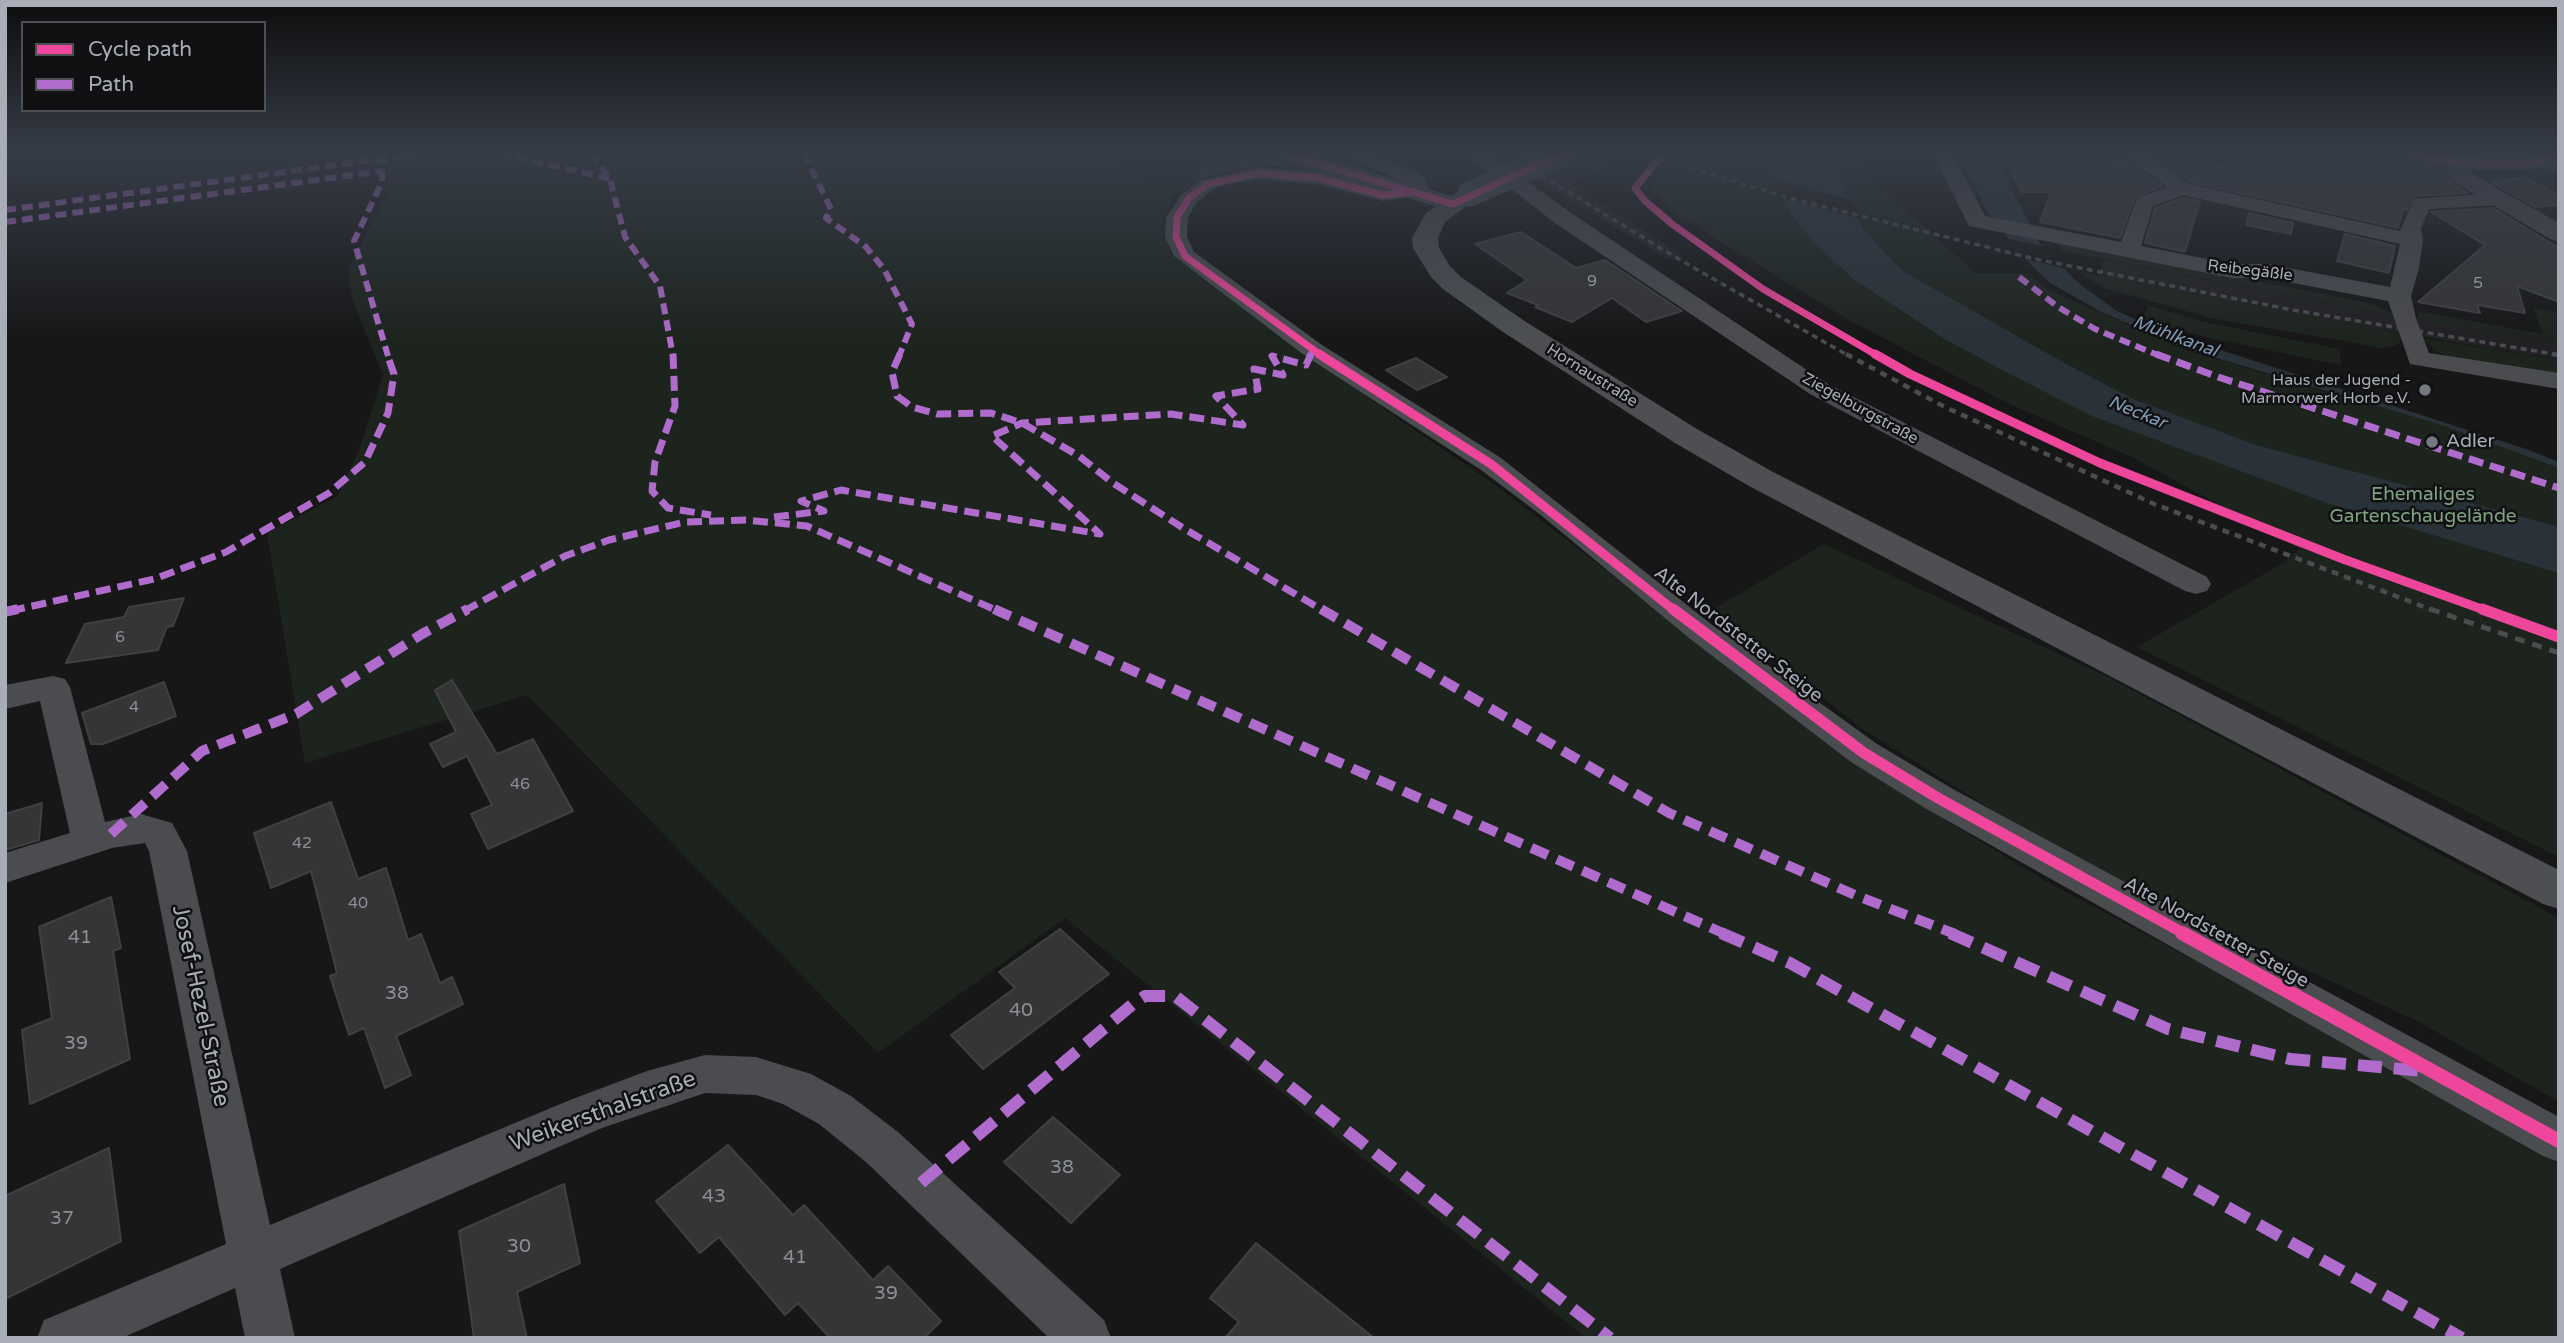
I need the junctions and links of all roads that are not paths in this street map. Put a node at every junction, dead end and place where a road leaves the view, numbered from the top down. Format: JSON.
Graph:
{"nodes":[{"id":1,"x":1178,"y":216,"type":"edge"},
{"id":2,"x":1438,"y":216,"type":"edge"},
{"id":3,"x":1560,"y":216,"type":"edge"},
{"id":4,"x":1979,"y":216,"type":"edge"},
{"id":5,"x":2140,"y":216,"type":"edge"},
{"id":6,"x":2318,"y":216,"type":"edge"},
{"id":7,"x":2417,"y":216,"type":"edge"},
{"id":8,"x":2526,"y":216,"type":"edge"},
{"id":9,"x":2411,"y":234,"type":"junction"},
{"id":10,"x":2559,"y":234,"type":"edge"},
{"id":11,"x":2129,"y":251,"type":"junction"},
{"id":12,"x":2399,"y":296,"type":"junction"},
{"id":13,"x":2559,"y":381,"type":"edge"},
{"id":14,"x":2196,"y":584,"type":"dead end"},
{"id":15,"x":5,"y":696,"type":"edge"},
{"id":16,"x":91,"y":840,"type":"junction"},
{"id":17,"x":5,"y":868,"type":"edge"},
{"id":18,"x":2559,"y":891,"type":"edge"},
{"id":19,"x":2559,"y":1141,"type":"edge"},
{"id":20,"x":253,"y":1256,"type":"junction"},
{"id":21,"x":62,"y":1338,"type":"edge"},
{"id":22,"x":270,"y":1338,"type":"edge"},
{"id":23,"x":1086,"y":1338,"type":"edge"}],
"edges":[{"from":1,"to":19,"type":"street","name":"Alte Nordstetter Steige"},
{"from":2,"to":18,"type":"main road","name":"Hornaustraße"},
{"from":3,"to":14,"type":"street","name":"Ziegelburgstraße"},
{"from":4,"to":11,"type":"street","name":"Reibegäßle"},
{"from":5,"to":11,"type":"street"},
{"from":6,"to":9,"type":"street"},
{"from":7,"to":9,"type":"street"},
{"from":8,"to":10,"type":"street"},
{"from":9,"to":12,"type":"street"},
{"from":11,"to":12,"type":"street","name":"Reibegäßle"},
{"from":12,"to":13,"type":"street"},
{"from":15,"to":16,"type":"street"},
{"from":16,"to":17,"type":"street","name":"Josef-Hezel-Straße"},
{"from":16,"to":20,"type":"street","name":"Josef-Hezel-Straße"},
{"from":20,"to":21,"type":"street","name":"Weikersthalstraße"},
{"from":20,"to":22,"type":"street","name":"Josef-Hezel-Straße"},
{"from":20,"to":23,"type":"street","name":"Weikersthalstraße"}]}
